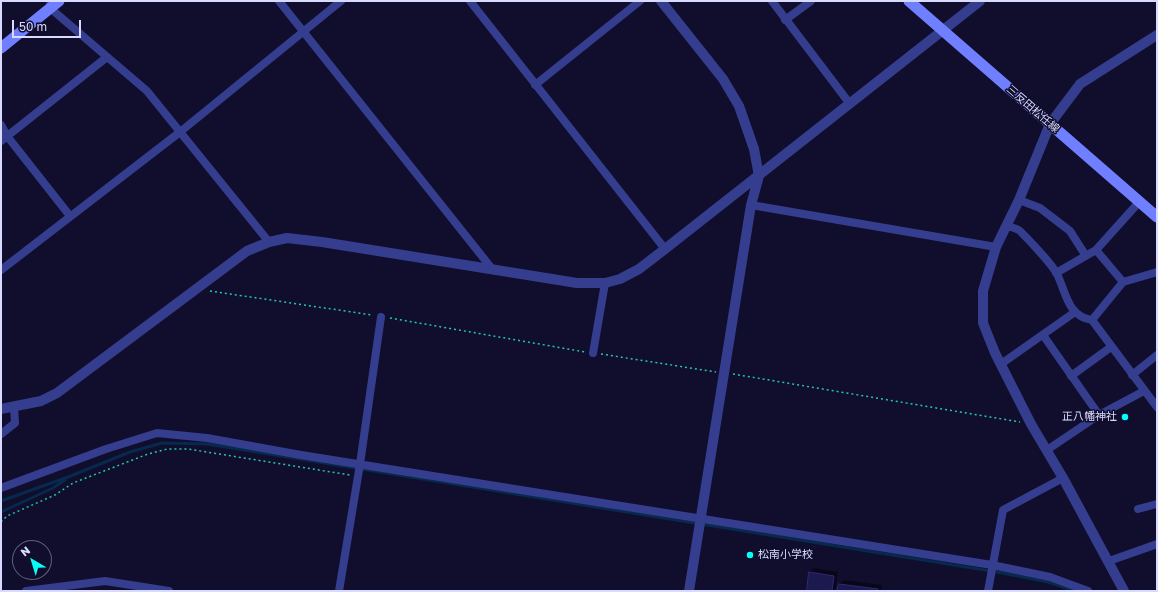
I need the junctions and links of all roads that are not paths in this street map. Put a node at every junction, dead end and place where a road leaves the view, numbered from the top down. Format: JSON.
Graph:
{"nodes":[{"id":1,"x":278,"y":1,"type":"edge"},
{"id":2,"x":341,"y":1,"type":"edge"},
{"id":3,"x":470,"y":1,"type":"edge"},
{"id":4,"x":640,"y":1,"type":"edge"},
{"id":5,"x":661,"y":1,"type":"edge"},
{"id":6,"x":772,"y":1,"type":"edge"},
{"id":7,"x":811,"y":1,"type":"edge"},
{"id":8,"x":909,"y":1,"type":"edge"},
{"id":9,"x":980,"y":1,"type":"edge"},
{"id":10,"x":53,"y":3,"type":"edge"},
{"id":11,"x":785,"y":20,"type":"junction"},
{"id":12,"x":944,"y":31,"type":"junction"},
{"id":13,"x":304,"y":33,"type":"junction"},
{"id":14,"x":1157,"y":35,"type":"edge"},
{"id":15,"x":1,"y":48,"type":"edge"},
{"id":16,"x":107,"y":57,"type":"junction"},
{"id":17,"x":535,"y":85,"type":"junction"},
{"id":18,"x":850,"y":104,"type":"junction"},
{"id":19,"x":1050,"y":124,"type":"junction"},
{"id":20,"x":1,"y":125,"type":"edge"},
{"id":21,"x":180,"y":132,"type":"junction"},
{"id":22,"x":4,"y":139,"type":"edge"},
{"id":23,"x":759,"y":176,"type":"junction"},
{"id":24,"x":1019,"y":200,"type":"junction"},
{"id":25,"x":1140,"y":201,"type":"junction"},
{"id":26,"x":752,"y":205,"type":"junction"},
{"id":27,"x":70,"y":216,"type":"junction"},
{"id":28,"x":1157,"y":217,"type":"edge"},
{"id":29,"x":1006,"y":226,"type":"junction"},
{"id":30,"x":268,"y":242,"type":"junction"},
{"id":31,"x":996,"y":247,"type":"junction"},
{"id":32,"x":665,"y":249,"type":"junction"},
{"id":33,"x":1096,"y":250,"type":"junction"},
{"id":34,"x":1086,"y":256,"type":"junction"},
{"id":35,"x":1,"y":270,"type":"edge"},
{"id":36,"x":493,"y":270,"type":"junction"},
{"id":37,"x":1157,"y":272,"type":"edge"},
{"id":38,"x":1056,"y":273,"type":"junction"},
{"id":39,"x":1123,"y":282,"type":"junction"},
{"id":40,"x":605,"y":283,"type":"junction"},
{"id":41,"x":1075,"y":312,"type":"junction"},
{"id":42,"x":381,"y":317,"type":"road end"},
{"id":43,"x":1092,"y":320,"type":"junction"},
{"id":44,"x":1043,"y":335,"type":"junction"},
{"id":45,"x":1111,"y":347,"type":"junction"},
{"id":46,"x":593,"y":353,"type":"road end"},
{"id":47,"x":1157,"y":355,"type":"edge"},
{"id":48,"x":1001,"y":364,"type":"junction"},
{"id":49,"x":1132,"y":375,"type":"junction"},
{"id":50,"x":1071,"y":376,"type":"junction"},
{"id":51,"x":1144,"y":391,"type":"junction"},
{"id":52,"x":1154,"y":398,"type":"edge"},
{"id":53,"x":5,"y":407,"type":"edge"},
{"id":54,"x":1157,"y":407,"type":"edge"},
{"id":55,"x":1099,"y":416,"type":"junction"},
{"id":56,"x":1,"y":434,"type":"edge"},
{"id":57,"x":1047,"y":450,"type":"junction"},
{"id":58,"x":360,"y":465,"type":"junction"},
{"id":59,"x":1063,"y":478,"type":"junction"},
{"id":60,"x":1,"y":488,"type":"edge"},
{"id":61,"x":1157,"y":504,"type":"edge"},
{"id":62,"x":1138,"y":509,"type":"dead end"},
{"id":63,"x":700,"y":517,"type":"junction"},
{"id":64,"x":1157,"y":544,"type":"edge"},
{"id":65,"x":1109,"y":561,"type":"junction"},
{"id":66,"x":992,"y":567,"type":"junction"},
{"id":67,"x":26,"y":591,"type":"edge"},
{"id":68,"x":170,"y":591,"type":"edge"},
{"id":69,"x":339,"y":591,"type":"edge"},
{"id":70,"x":689,"y":591,"type":"edge"},
{"id":71,"x":988,"y":591,"type":"edge"},
{"id":72,"x":1088,"y":591,"type":"edge"},
{"id":73,"x":1124,"y":591,"type":"edge"}],
"edges":[{"from":1,"to":13,"type":"street"},
{"from":2,"to":13,"type":"street"},
{"from":3,"to":17,"type":"street"},
{"from":4,"to":17,"type":"street"},
{"from":5,"to":23,"type":"street"},
{"from":6,"to":11,"type":"street"},
{"from":7,"to":11,"type":"street"},
{"from":8,"to":12,"type":"main road","name":"三反田松任線"},
{"from":9,"to":12,"type":"street"},
{"from":10,"to":15,"type":"main road"},
{"from":10,"to":16,"type":"street"},
{"from":11,"to":18,"type":"street"},
{"from":12,"to":18,"type":"street"},
{"from":12,"to":19,"type":"main road","name":"三反田松任線"},
{"from":13,"to":21,"type":"street"},
{"from":13,"to":36,"type":"street"},
{"from":14,"to":19,"type":"street"},
{"from":16,"to":21,"type":"street"},
{"from":16,"to":22,"type":"street"},
{"from":17,"to":32,"type":"street"},
{"from":18,"to":23,"type":"street"},
{"from":19,"to":24,"type":"street"},
{"from":19,"to":25,"type":"main road","name":"三反田松任線"},
{"from":20,"to":22,"type":"street"},
{"from":21,"to":27,"type":"street"},
{"from":21,"to":30,"type":"street"},
{"from":22,"to":27,"type":"street"},
{"from":23,"to":26,"type":"street"},
{"from":23,"to":32,"type":"street"},
{"from":24,"to":29,"type":"street"},
{"from":24,"to":34,"type":"street"},
{"from":25,"to":28,"type":"main road","name":"三反田松任線"},
{"from":25,"to":33,"type":"street"},
{"from":26,"to":31,"type":"street"},
{"from":26,"to":63,"type":"street"},
{"from":27,"to":35,"type":"street"},
{"from":29,"to":31,"type":"street"},
{"from":29,"to":38,"type":"street"},
{"from":30,"to":36,"type":"street"},
{"from":30,"to":53,"type":"street"},
{"from":31,"to":48,"type":"street"},
{"from":32,"to":40,"type":"street"},
{"from":33,"to":34,"type":"street"},
{"from":33,"to":39,"type":"street"},
{"from":34,"to":38,"type":"street"},
{"from":36,"to":40,"type":"street"},
{"from":37,"to":39,"type":"street"},
{"from":38,"to":41,"type":"street"},
{"from":39,"to":43,"type":"street"},
{"from":40,"to":46,"type":"street"},
{"from":41,"to":43,"type":"street"},
{"from":41,"to":44,"type":"street"},
{"from":42,"to":58,"type":"street"},
{"from":43,"to":45,"type":"street"},
{"from":44,"to":48,"type":"street"},
{"from":44,"to":50,"type":"street"},
{"from":45,"to":49,"type":"street"},
{"from":45,"to":50,"type":"street"},
{"from":47,"to":49,"type":"street"},
{"from":48,"to":57,"type":"street"},
{"from":49,"to":51,"type":"street"},
{"from":50,"to":55,"type":"street"},
{"from":51,"to":52,"type":"street"},
{"from":51,"to":55,"type":"street"},
{"from":52,"to":54,"type":"street"},
{"from":53,"to":56,"type":"street"},
{"from":55,"to":57,"type":"street"},
{"from":57,"to":59,"type":"street"},
{"from":58,"to":60,"type":"street"},
{"from":58,"to":63,"type":"street"},
{"from":58,"to":69,"type":"street"},
{"from":59,"to":65,"type":"street"},
{"from":59,"to":66,"type":"street"},
{"from":61,"to":62,"type":"street"},
{"from":63,"to":66,"type":"street"},
{"from":63,"to":70,"type":"street"},
{"from":64,"to":65,"type":"street"},
{"from":65,"to":73,"type":"street"},
{"from":66,"to":71,"type":"street"},
{"from":66,"to":72,"type":"street"},
{"from":67,"to":68,"type":"street"}]}
